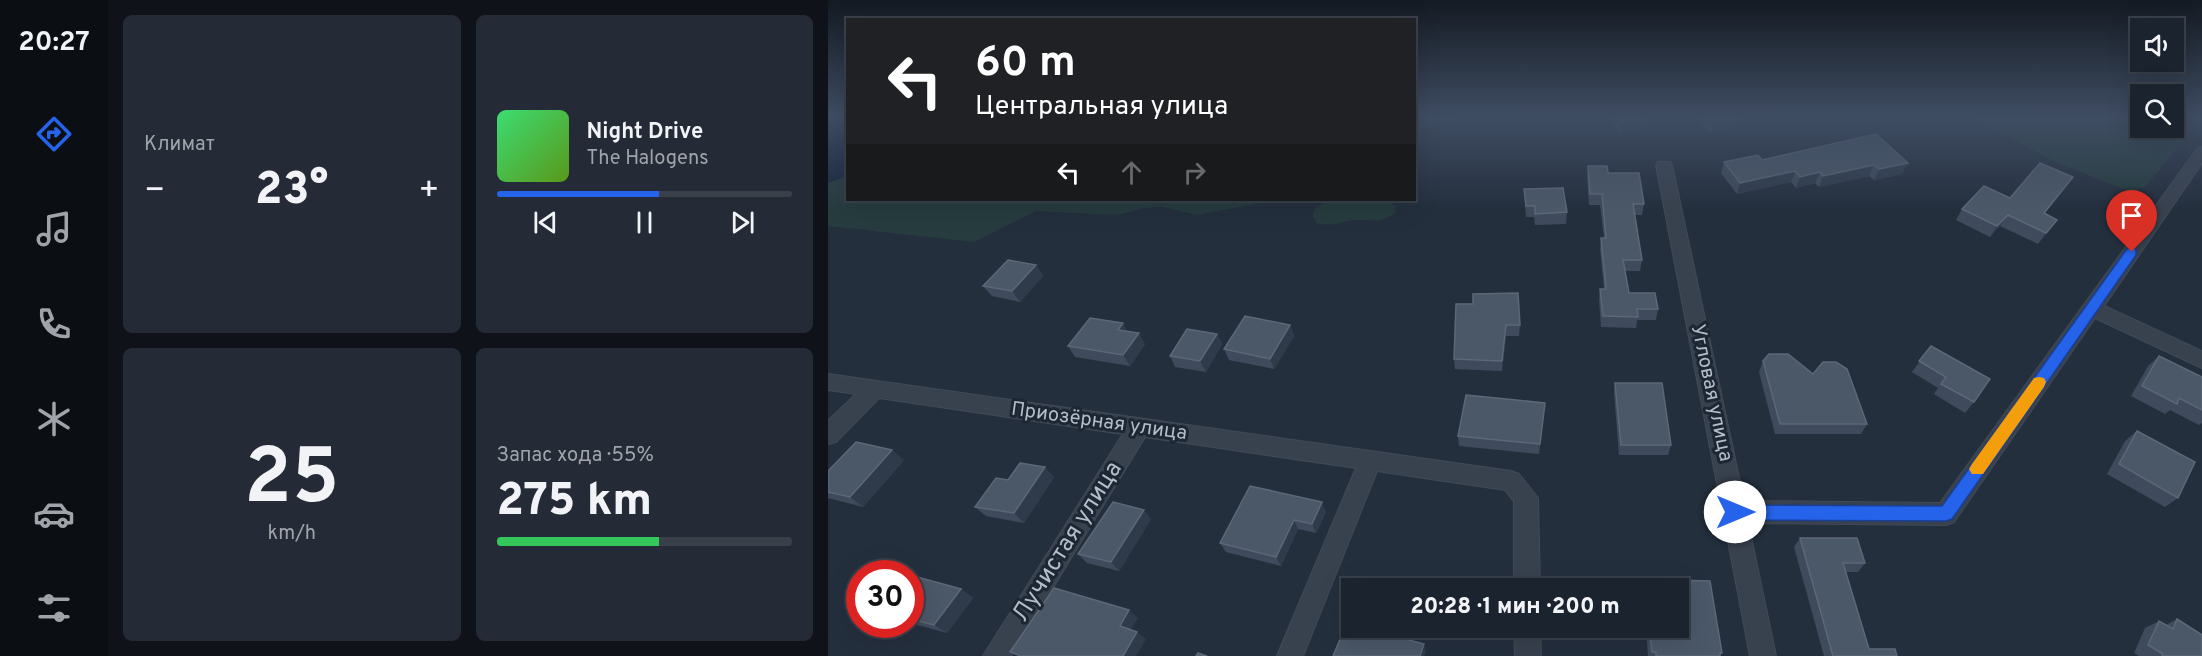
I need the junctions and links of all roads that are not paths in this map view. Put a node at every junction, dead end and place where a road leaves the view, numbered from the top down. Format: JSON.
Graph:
{"nodes":[{"id":1,"x":2202,"y":152,"type":"edge"},
{"id":2,"x":1664,"y":165,"type":"dead end"},
{"id":3,"x":2091,"y":308,"type":"junction"},
{"id":4,"x":2202,"y":360,"type":"edge"},
{"id":5,"x":828,"y":382,"type":"edge"},
{"id":6,"x":875,"y":389,"type":"junction"},
{"id":7,"x":1139,"y":428,"type":"junction"},
{"id":8,"x":828,"y":435,"type":"edge"},
{"id":9,"x":1370,"y":462,"type":"junction"},
{"id":10,"x":1735,"y":512,"type":"junction"},
{"id":11,"x":1527,"y":578,"type":"edge"},
{"id":12,"x":1527,"y":638,"type":"edge"},
{"id":13,"x":996,"y":656,"type":"edge"},
{"id":14,"x":1290,"y":656,"type":"edge"},
{"id":15,"x":1528,"y":656,"type":"edge"},
{"id":16,"x":1763,"y":656,"type":"edge"}],
"edges":[{"from":1,"to":3,"type":"street"},
{"from":2,"to":10,"type":"street","name":"Угловая улица"},
{"from":3,"to":4,"type":"street"},
{"from":3,"to":10,"type":"street"},
{"from":5,"to":6,"type":"street","name":"Приозёрная улица"},
{"from":6,"to":7,"type":"street","name":"Приозёрная улица"},
{"from":6,"to":8,"type":"street"},
{"from":7,"to":9,"type":"street","name":"Приозёрная улица"},
{"from":7,"to":13,"type":"street","name":"Лучистая улица"},
{"from":9,"to":11,"type":"street","name":"Приозёрная улица"},
{"from":9,"to":14,"type":"street"},
{"from":10,"to":16,"type":"street","name":"Угловая улица"},
{"from":12,"to":15,"type":"street"}]}
